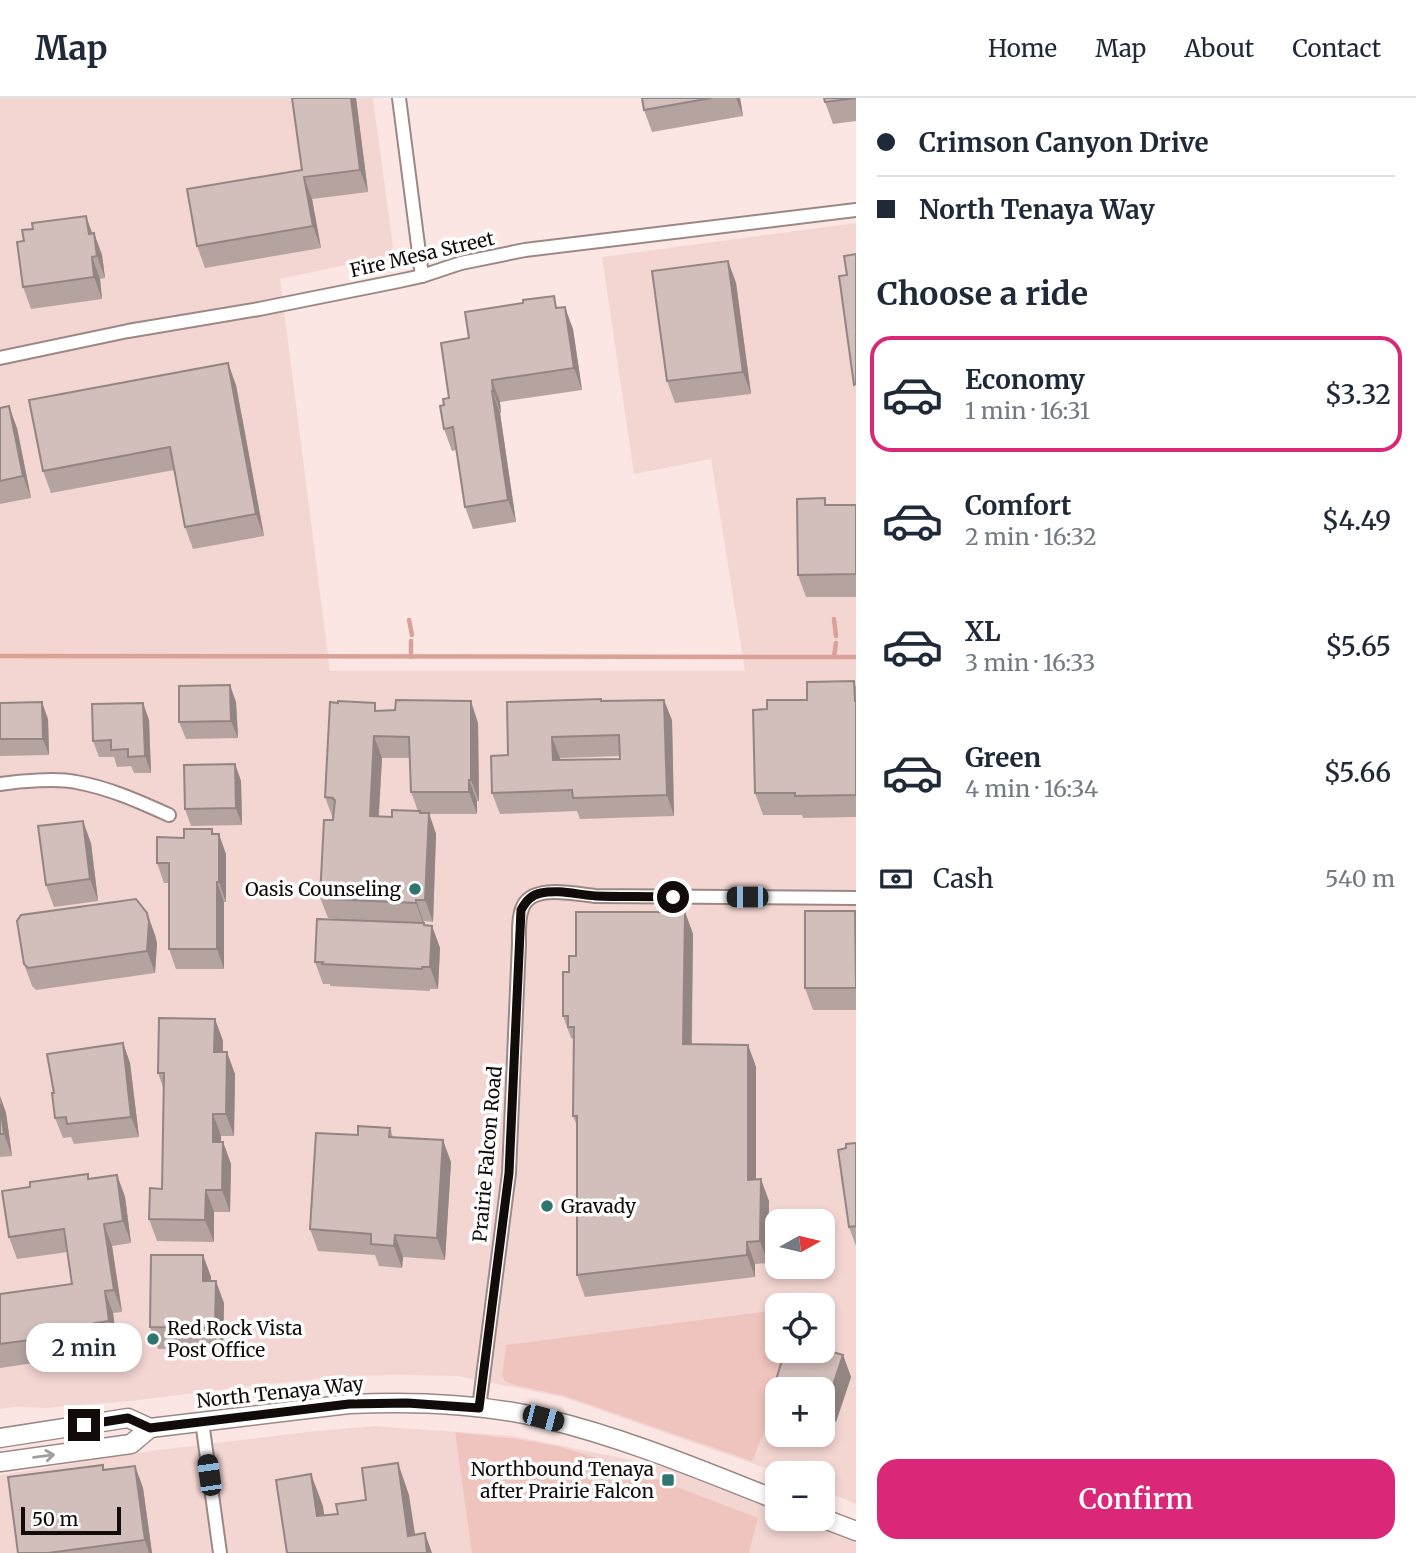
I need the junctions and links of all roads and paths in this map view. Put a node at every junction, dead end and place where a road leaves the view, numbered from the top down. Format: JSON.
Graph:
{"nodes":[{"id":1,"x":399,"y":98,"type":"edge"},
{"id":2,"x":856,"y":210,"type":"edge"},
{"id":3,"x":422,"y":276,"type":"junction"},
{"id":4,"x":0,"y":358,"type":"edge"},
{"id":5,"x":0,"y":784,"type":"edge"},
{"id":6,"x":169,"y":815,"type":"dead end"},
{"id":7,"x":856,"y":898,"type":"edge"},
{"id":8,"x":479,"y":1408,"type":"junction"},
{"id":9,"x":202,"y":1421,"type":"junction"},
{"id":10,"x":0,"y":1425,"type":"edge"},
{"id":11,"x":150,"y":1428,"type":"junction"},
{"id":12,"x":38,"y":1432,"type":"junction"},
{"id":13,"x":0,"y":1438,"type":"edge"},
{"id":14,"x":0,"y":1462,"type":"edge"},
{"id":15,"x":765,"y":1495,"type":"edge"},
{"id":16,"x":835,"y":1523,"type":"edge"},
{"id":17,"x":856,"y":1531,"type":"edge"},
{"id":18,"x":220,"y":1553,"type":"edge"}],
"edges":[{"from":1,"to":3,"type":"street"},
{"from":2,"to":3,"type":"street","name":"Fire Mesa Street"},
{"from":3,"to":4,"type":"street","name":"Fire Mesa Street"},
{"from":5,"to":6,"type":"street"},
{"from":7,"to":8,"type":"street","name":"Prairie Falcon Road"},
{"from":8,"to":9,"type":"main road","name":"North Tenaya Way"},
{"from":8,"to":15,"type":"main road","name":"North Tenaya Way"},
{"from":9,"to":11,"type":"main road","name":"North Tenaya Way"},
{"from":9,"to":18,"type":"street"},
{"from":10,"to":12,"type":"main road"},
{"from":11,"to":12,"type":"main road","name":"North Tenaya Way"},
{"from":14,"to":11,"type":"main road","name":"North Tenaya Way","one_way":true},
{"from":12,"to":13,"type":"main road","name":"North Tenaya Way"},
{"from":16,"to":17,"type":"main road"}]}
